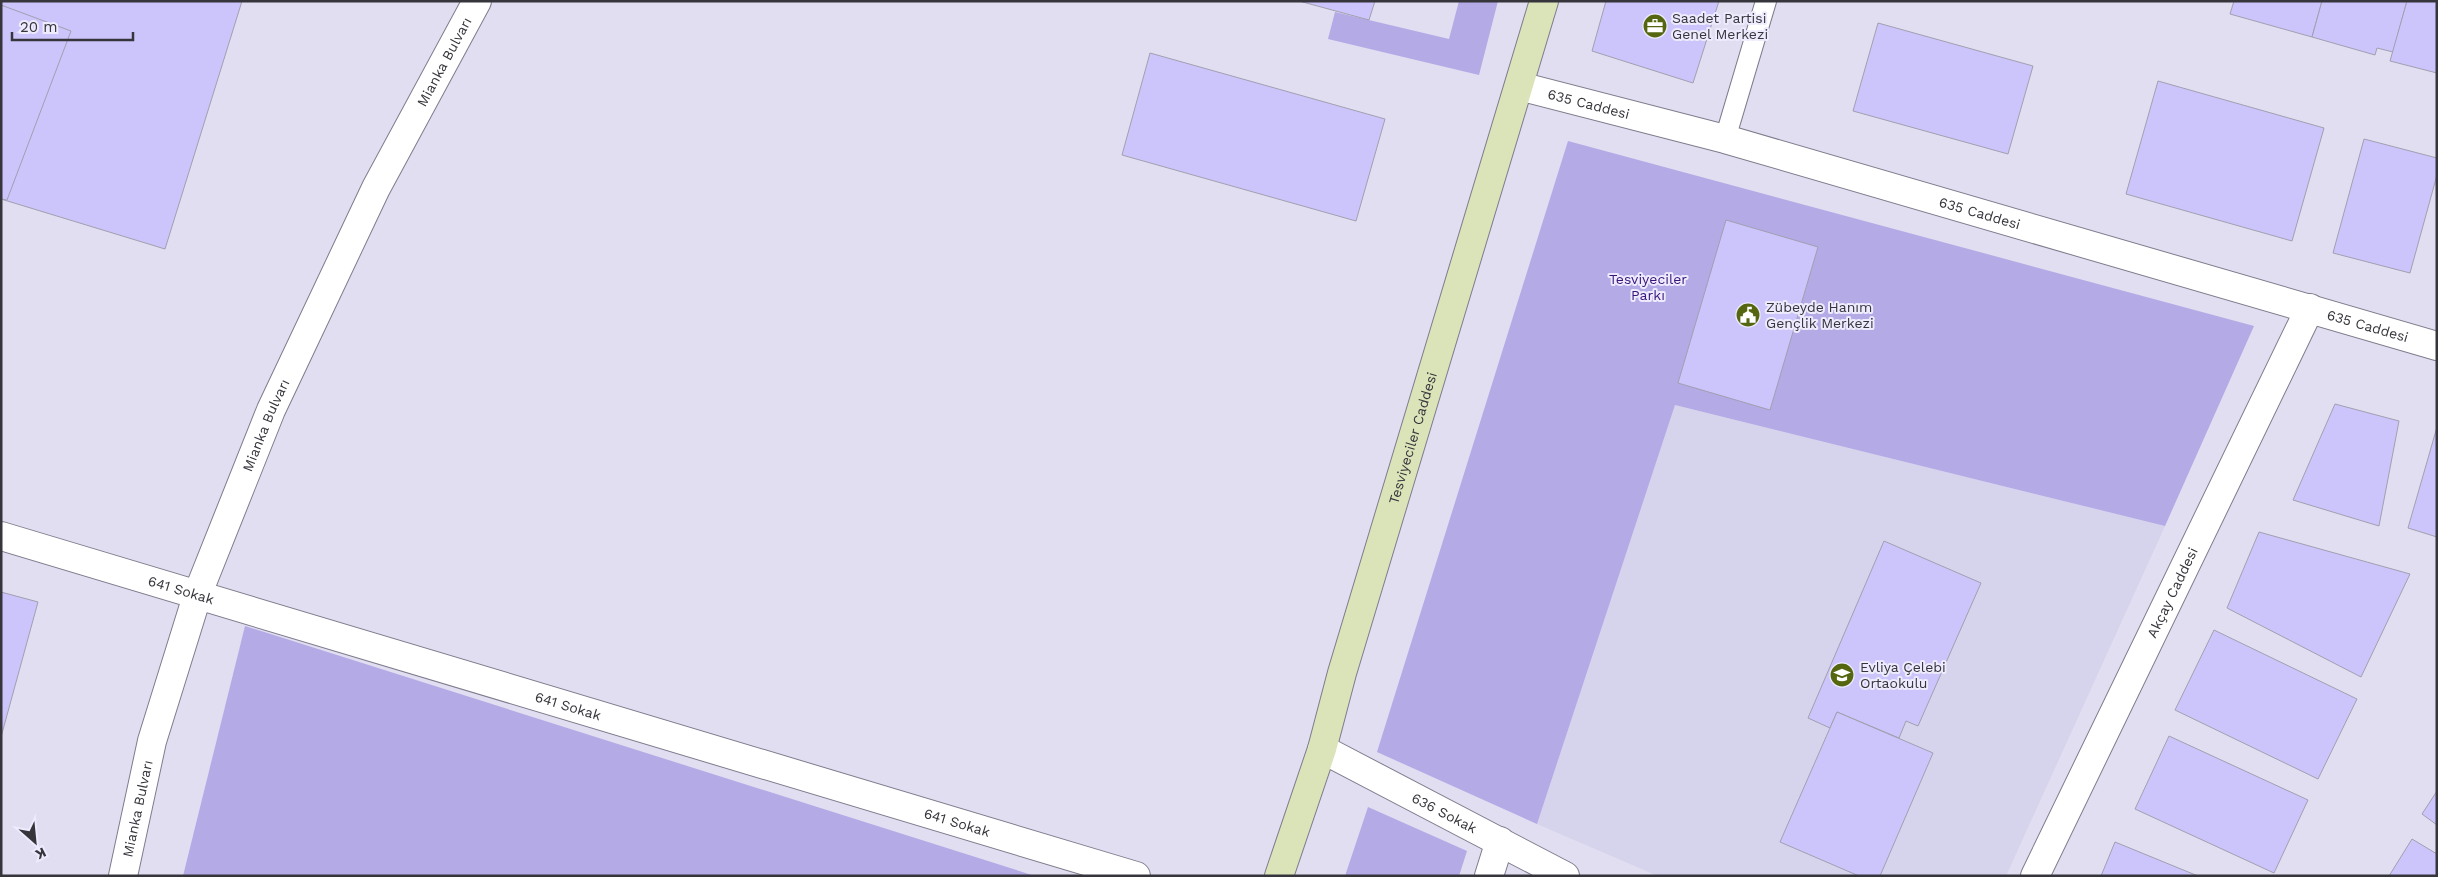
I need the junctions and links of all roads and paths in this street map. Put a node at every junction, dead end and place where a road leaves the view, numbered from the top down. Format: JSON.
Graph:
{"nodes":[{"id":1,"x":477,"y":1,"type":"edge"},
{"id":2,"x":1544,"y":1,"type":"edge"},
{"id":3,"x":1766,"y":1,"type":"edge"},
{"id":4,"x":1519,"y":86,"type":"junction"},
{"id":5,"x":1725,"y":140,"type":"junction"},
{"id":6,"x":2310,"y":308,"type":"junction"},
{"id":7,"x":2437,"y":346,"type":"edge"},
{"id":8,"x":1,"y":536,"type":"edge"},
{"id":9,"x":198,"y":594,"type":"junction"},
{"id":10,"x":1322,"y":749,"type":"junction"},
{"id":11,"x":1500,"y":841,"type":"junction"},
{"id":12,"x":123,"y":876,"type":"edge"},
{"id":13,"x":1136,"y":876,"type":"edge"},
{"id":14,"x":1279,"y":876,"type":"edge"},
{"id":15,"x":1489,"y":876,"type":"edge"},
{"id":16,"x":1565,"y":876,"type":"edge"},
{"id":17,"x":2035,"y":876,"type":"edge"}],
"edges":[{"from":1,"to":9,"type":"street","name":"Mianka Bulvarı"},
{"from":2,"to":4,"type":"street","name":"Tesviyeciler Caddesi"},
{"from":3,"to":5,"type":"lane"},
{"from":4,"to":5,"type":"street","name":"635 Caddesi"},
{"from":4,"to":10,"type":"street","name":"Tesviyeciler Caddesi"},
{"from":5,"to":6,"type":"street","name":"635 Caddesi"},
{"from":6,"to":7,"type":"street","name":"635 Caddesi"},
{"from":6,"to":17,"type":"street","name":"Akçay Caddesi"},
{"from":8,"to":9,"type":"street","name":"641 Sokak"},
{"from":9,"to":12,"type":"street","name":"Mianka Bulvarı"},
{"from":9,"to":13,"type":"street","name":"641 Sokak"},
{"from":10,"to":11,"type":"street","name":"636 Sokak"},
{"from":10,"to":14,"type":"street","name":"Tesviyeciler Caddesi"},
{"from":11,"to":15,"type":"street"},
{"from":11,"to":16,"type":"street","name":"636 Sokak"}]}
